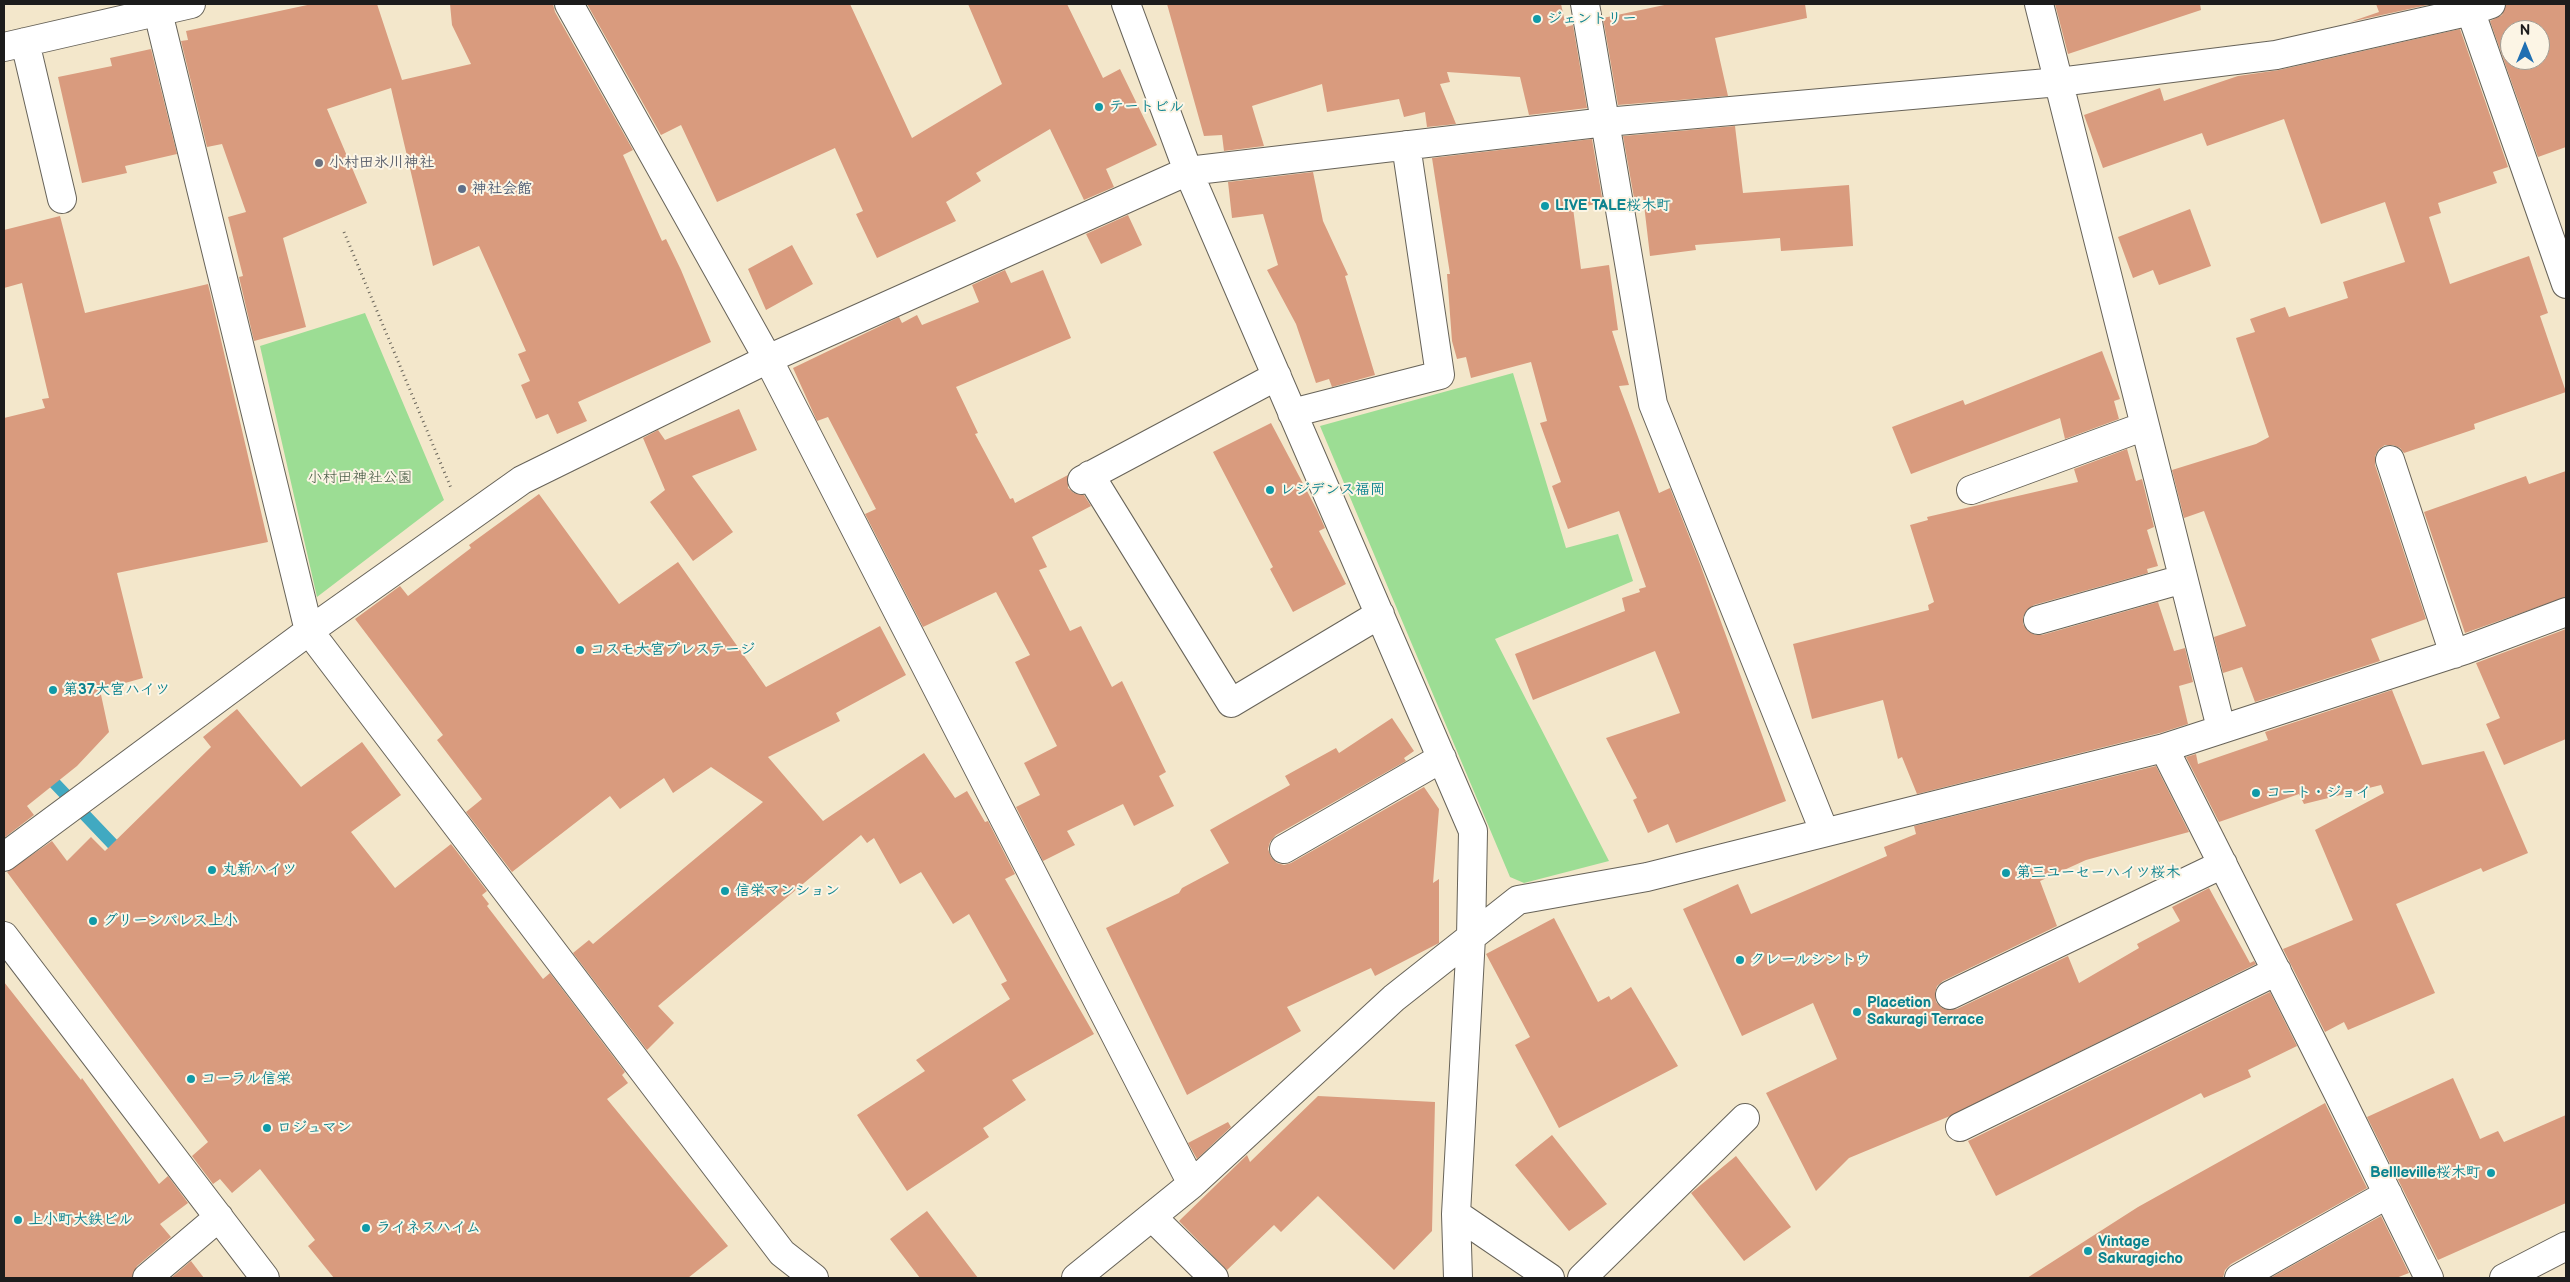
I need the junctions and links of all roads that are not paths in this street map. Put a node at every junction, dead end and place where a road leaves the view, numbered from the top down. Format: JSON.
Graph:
{"nodes":[{"id":1,"x":191,"y":4,"type":"edge"},
{"id":2,"x":568,"y":4,"type":"edge"},
{"id":3,"x":1126,"y":4,"type":"edge"},
{"id":4,"x":1585,"y":4,"type":"edge"},
{"id":5,"x":2039,"y":4,"type":"edge"},
{"id":6,"x":2476,"y":6,"type":"edge"},
{"id":7,"x":157,"y":7,"type":"edge"},
{"id":8,"x":14,"y":44,"type":"edge"},
{"id":9,"x":2059,"y":82,"type":"junction"},
{"id":10,"x":1606,"y":122,"type":"junction"},
{"id":11,"x":1406,"y":145,"type":"junction"},
{"id":12,"x":1188,"y":171,"type":"junction"},
{"id":13,"x":62,"y":199,"type":"dead end"},
{"id":14,"x":2566,"y":284,"type":"edge"},
{"id":15,"x":768,"y":360,"type":"junction"},
{"id":16,"x":1277,"y":376,"type":"junction"},
{"id":17,"x":1292,"y":413,"type":"junction"},
{"id":18,"x":2145,"y":426,"type":"junction"},
{"id":19,"x":2390,"y":460,"type":"dead end"},
{"id":20,"x":1971,"y":490,"type":"dead end"},
{"id":21,"x":2183,"y":579,"type":"junction"},
{"id":22,"x":2566,"y":612,"type":"edge"},
{"id":23,"x":1380,"y":614,"type":"junction"},
{"id":24,"x":2038,"y":620,"type":"dead end"},
{"id":25,"x":309,"y":631,"type":"junction"},
{"id":26,"x":2454,"y":654,"type":"junction"},
{"id":27,"x":2221,"y":728,"type":"junction"},
{"id":28,"x":2164,"y":748,"type":"junction"},
{"id":29,"x":1442,"y":758,"type":"junction"},
{"id":30,"x":1824,"y":831,"type":"junction"},
{"id":31,"x":1284,"y":849,"type":"dead end"},
{"id":32,"x":4,"y":857,"type":"edge"},
{"id":33,"x":2222,"y":864,"type":"junction"},
{"id":34,"x":4,"y":936,"type":"edge"},
{"id":35,"x":1470,"y":937,"type":"junction"},
{"id":36,"x":2277,"y":971,"type":"junction"},
{"id":37,"x":1950,"y":995,"type":"dead end"},
{"id":38,"x":1745,"y":1118,"type":"dead end"},
{"id":39,"x":1960,"y":1127,"type":"dead end"},
{"id":40,"x":1192,"y":1184,"type":"junction"},
{"id":41,"x":2388,"y":1194,"type":"junction"},
{"id":42,"x":1456,"y":1214,"type":"junction"},
{"id":43,"x":219,"y":1217,"type":"junction"},
{"id":44,"x":1152,"y":1217,"type":"junction"},
{"id":45,"x":2566,"y":1246,"type":"edge"},
{"id":46,"x":147,"y":1278,"type":"edge"},
{"id":47,"x":265,"y":1278,"type":"edge"},
{"id":48,"x":814,"y":1278,"type":"edge"},
{"id":49,"x":1076,"y":1278,"type":"edge"},
{"id":50,"x":1214,"y":1278,"type":"edge"},
{"id":51,"x":1458,"y":1278,"type":"edge"},
{"id":52,"x":1550,"y":1278,"type":"edge"},
{"id":53,"x":1582,"y":1278,"type":"edge"},
{"id":54,"x":2239,"y":1278,"type":"edge"},
{"id":55,"x":2428,"y":1278,"type":"edge"},
{"id":56,"x":2504,"y":1278,"type":"edge"}],
"edges":[{"from":1,"to":7,"type":"street"},
{"from":2,"to":15,"type":"street"},
{"from":3,"to":12,"type":"street"},
{"from":4,"to":10,"type":"street"},
{"from":5,"to":9,"type":"street"},
{"from":6,"to":9,"type":"street"},
{"from":6,"to":14,"type":"street"},
{"from":7,"to":8,"type":"street"},
{"from":7,"to":25,"type":"street"},
{"from":8,"to":13,"type":"street"},
{"from":9,"to":10,"type":"street"},
{"from":9,"to":18,"type":"street"},
{"from":10,"to":11,"type":"street"},
{"from":10,"to":30,"type":"street"},
{"from":11,"to":12,"type":"street"},
{"from":11,"to":17,"type":"street"},
{"from":12,"to":15,"type":"street"},
{"from":12,"to":16,"type":"street"},
{"from":15,"to":25,"type":"street"},
{"from":15,"to":40,"type":"street"},
{"from":16,"to":17,"type":"street"},
{"from":16,"to":23,"type":"street"},
{"from":17,"to":23,"type":"street"},
{"from":18,"to":20,"type":"street"},
{"from":18,"to":21,"type":"street"},
{"from":19,"to":26,"type":"street"},
{"from":21,"to":24,"type":"street"},
{"from":21,"to":27,"type":"street"},
{"from":22,"to":26,"type":"street"},
{"from":23,"to":29,"type":"street"},
{"from":25,"to":32,"type":"street"},
{"from":25,"to":48,"type":"street"},
{"from":26,"to":27,"type":"street"},
{"from":27,"to":28,"type":"street"},
{"from":28,"to":30,"type":"street"},
{"from":28,"to":33,"type":"street"},
{"from":29,"to":31,"type":"street"},
{"from":29,"to":35,"type":"street"},
{"from":30,"to":35,"type":"street"},
{"from":33,"to":36,"type":"street"},
{"from":33,"to":37,"type":"street"},
{"from":34,"to":43,"type":"street"},
{"from":35,"to":40,"type":"street"},
{"from":35,"to":42,"type":"street"},
{"from":36,"to":39,"type":"street"},
{"from":36,"to":41,"type":"street"},
{"from":38,"to":53,"type":"street"},
{"from":40,"to":44,"type":"street"},
{"from":41,"to":54,"type":"street"},
{"from":41,"to":55,"type":"street"},
{"from":42,"to":51,"type":"street"},
{"from":42,"to":52,"type":"street"},
{"from":43,"to":46,"type":"street"},
{"from":43,"to":47,"type":"street"},
{"from":44,"to":49,"type":"street"},
{"from":44,"to":50,"type":"street"},
{"from":45,"to":56,"type":"street"}]}
